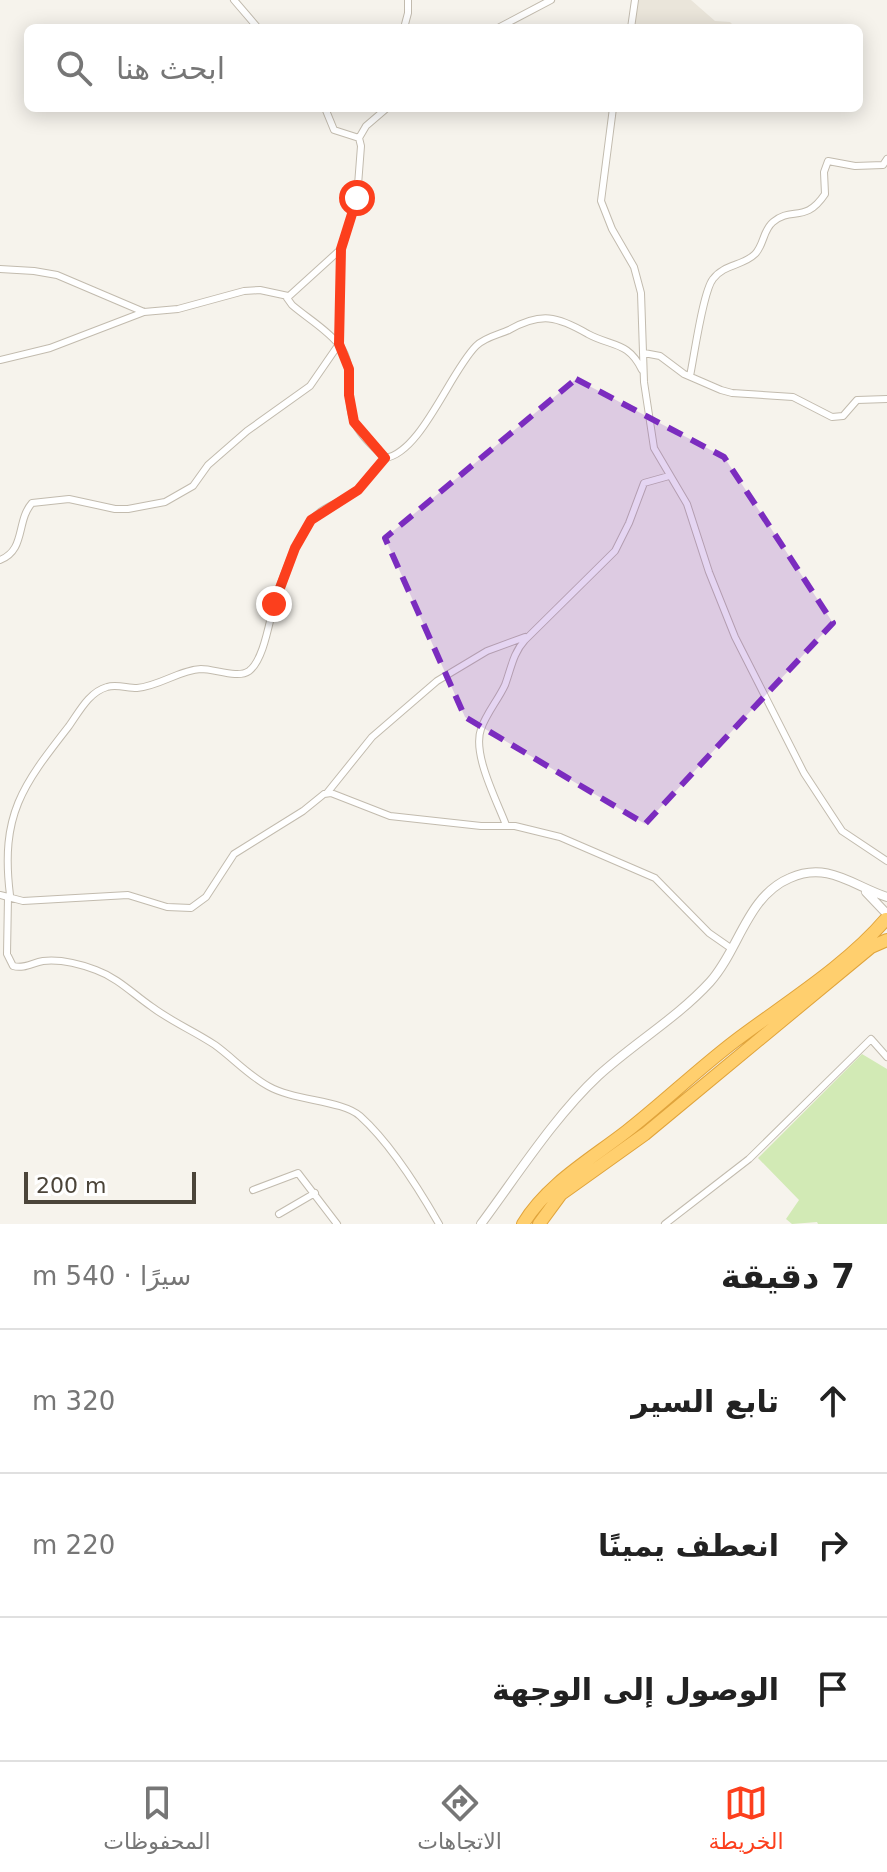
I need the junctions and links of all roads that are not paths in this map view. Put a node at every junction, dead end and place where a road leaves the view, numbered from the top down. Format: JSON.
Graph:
{"nodes":[{"id":1,"x":234,"y":0,"type":"edge"},
{"id":2,"x":408,"y":0,"type":"edge"},
{"id":3,"x":551,"y":0,"type":"edge"},
{"id":4,"x":635,"y":0,"type":"edge"},
{"id":5,"x":255,"y":24,"type":"edge"},
{"id":6,"x":405,"y":24,"type":"edge"},
{"id":7,"x":506,"y":24,"type":"edge"},
{"id":8,"x":632,"y":24,"type":"edge"},
{"id":9,"x":327,"y":112,"type":"edge"},
{"id":10,"x":382,"y":112,"type":"edge"},
{"id":11,"x":612,"y":112,"type":"edge"},
{"id":12,"x":359,"y":138,"type":"junction"},
{"id":13,"x":887,"y":159,"type":"edge"},
{"id":14,"x":341,"y":249,"type":"junction"},
{"id":15,"x":0,"y":269,"type":"edge"},
{"id":16,"x":288,"y":296,"type":"junction"},
{"id":17,"x":144,"y":312,"type":"junction"},
{"id":18,"x":339,"y":344,"type":"junction"},
{"id":19,"x":644,"y":353,"type":"junction"},
{"id":20,"x":0,"y":360,"type":"edge"},
{"id":21,"x":690,"y":376,"type":"junction"},
{"id":22,"x":644,"y":382,"type":"junction"},
{"id":23,"x":887,"y":399,"type":"edge"},
{"id":24,"x":385,"y":458,"type":"junction"},
{"id":25,"x":669,"y":476,"type":"junction"},
{"id":26,"x":0,"y":560,"type":"edge"},
{"id":27,"x":528,"y":636,"type":"junction"},
{"id":28,"x":327,"y":793,"type":"junction"},
{"id":29,"x":506,"y":825,"type":"junction"},
{"id":30,"x":887,"y":861,"type":"edge"},
{"id":31,"x":859,"y":886,"type":"junction"},
{"id":32,"x":0,"y":895,"type":"edge"},
{"id":33,"x":8,"y":897,"type":"junction"},
{"id":34,"x":887,"y":897,"type":"edge"},
{"id":35,"x":886,"y":913,"type":"edge"},
{"id":36,"x":886,"y":919,"type":"edge"},
{"id":37,"x":887,"y":940,"type":"edge"},
{"id":38,"x":732,"y":949,"type":"junction"},
{"id":39,"x":887,"y":1057,"type":"edge"},
{"id":40,"x":253,"y":1190,"type":"dead end"},
{"id":41,"x":315,"y":1193,"type":"junction"},
{"id":42,"x":279,"y":1214,"type":"dead end"},
{"id":43,"x":337,"y":1224,"type":"edge"},
{"id":44,"x":439,"y":1224,"type":"edge"},
{"id":45,"x":481,"y":1224,"type":"edge"},
{"id":46,"x":531,"y":1224,"type":"edge"},
{"id":47,"x":665,"y":1224,"type":"edge"}],
"edges":[{"from":1,"to":5,"type":"street"},
{"from":2,"to":6,"type":"street"},
{"from":3,"to":7,"type":"street"},
{"from":4,"to":8,"type":"street"},
{"from":9,"to":12,"type":"street"},
{"from":10,"to":12,"type":"street"},
{"from":11,"to":19,"type":"street"},
{"from":12,"to":14,"type":"street"},
{"from":13,"to":21,"type":"street"},
{"from":14,"to":16,"type":"street"},
{"from":14,"to":18,"type":"street"},
{"from":15,"to":17,"type":"street"},
{"from":16,"to":17,"type":"street"},
{"from":16,"to":18,"type":"street"},
{"from":17,"to":20,"type":"street"},
{"from":18,"to":24,"type":"street"},
{"from":18,"to":26,"type":"street"},
{"from":19,"to":21,"type":"street"},
{"from":19,"to":22,"type":"street"},
{"from":21,"to":23,"type":"street"},
{"from":22,"to":24,"type":"street"},
{"from":22,"to":25,"type":"street"},
{"from":24,"to":33,"type":"street"},
{"from":25,"to":27,"type":"street"},
{"from":25,"to":30,"type":"street"},
{"from":27,"to":28,"type":"street"},
{"from":27,"to":29,"type":"street"},
{"from":28,"to":29,"type":"street"},
{"from":28,"to":33,"type":"street"},
{"from":29,"to":38,"type":"street"},
{"from":31,"to":34,"type":"street"},
{"from":31,"to":35,"type":"street"},
{"from":31,"to":38,"type":"street"},
{"from":32,"to":33,"type":"street"},
{"from":33,"to":44,"type":"street"},
{"from":36,"to":46,"type":"highway"},
{"from":37,"to":46,"type":"highway"},
{"from":38,"to":45,"type":"street"},
{"from":39,"to":47,"type":"street"},
{"from":40,"to":41,"type":"street"},
{"from":41,"to":42,"type":"street"},
{"from":41,"to":43,"type":"street"}]}
